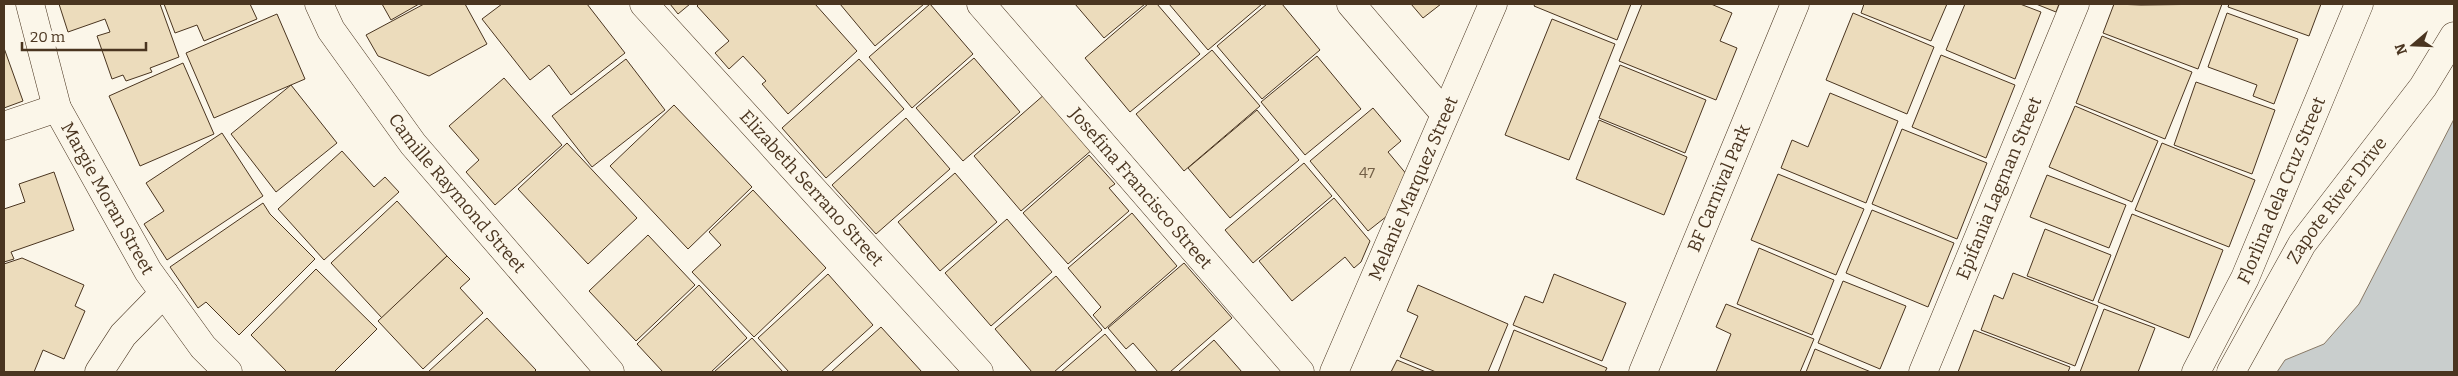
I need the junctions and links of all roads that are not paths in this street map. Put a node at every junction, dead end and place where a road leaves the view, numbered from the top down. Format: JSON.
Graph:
{"nodes":[{"id":1,"x":30,"y":4,"type":"edge"},
{"id":2,"x":319,"y":4,"type":"edge"},
{"id":3,"x":644,"y":4,"type":"edge"},
{"id":4,"x":981,"y":4,"type":"edge"},
{"id":5,"x":1351,"y":4,"type":"edge"},
{"id":6,"x":1492,"y":4,"type":"edge"},
{"id":7,"x":1795,"y":4,"type":"edge"},
{"id":8,"x":2075,"y":4,"type":"edge"},
{"id":9,"x":2359,"y":4,"type":"edge"},
{"id":10,"x":2454,"y":36,"type":"edge"},
{"id":11,"x":57,"y":108,"type":"junction"},
{"id":12,"x":1444,"y":113,"type":"junction"},
{"id":13,"x":4,"y":126,"type":"edge"},
{"id":14,"x":164,"y":293,"type":"junction"},
{"id":15,"x":99,"y":372,"type":"edge"},
{"id":16,"x":228,"y":372,"type":"edge"},
{"id":17,"x":610,"y":372,"type":"edge"},
{"id":18,"x":979,"y":372,"type":"edge"},
{"id":19,"x":1300,"y":372,"type":"edge"},
{"id":20,"x":1334,"y":372,"type":"edge"},
{"id":21,"x":1643,"y":372,"type":"edge"},
{"id":22,"x":1923,"y":372,"type":"edge"},
{"id":23,"x":2196,"y":372,"type":"edge"},
{"id":24,"x":2231,"y":372,"type":"edge"}],
"edges":[{"from":1,"to":11,"type":"street","name":"Margie Moran Street"},
{"from":2,"to":17,"type":"street","name":"Camille Raymond Street"},
{"from":3,"to":18,"type":"street","name":"Elizabeth Serrano Street"},
{"from":4,"to":19,"type":"street","name":"Josefina Francisco Street"},
{"from":5,"to":12,"type":"street"},
{"from":6,"to":12,"type":"street","name":"Melanie Marquez Street"},
{"from":7,"to":21,"type":"street","name":"BF Carnival Park"},
{"from":8,"to":22,"type":"street","name":"Epifania Lagman Street"},
{"from":9,"to":23,"type":"street","name":"Florlina dela Cruz Street"},
{"from":10,"to":24,"type":"street","name":"Zapote River Drive"},
{"from":11,"to":13,"type":"street"},
{"from":11,"to":14,"type":"street","name":"Margie Moran Street"},
{"from":12,"to":20,"type":"street","name":"Melanie Marquez Street"},
{"from":14,"to":15,"type":"street"},
{"from":14,"to":16,"type":"street","name":"Margie Moran Street"}]}
